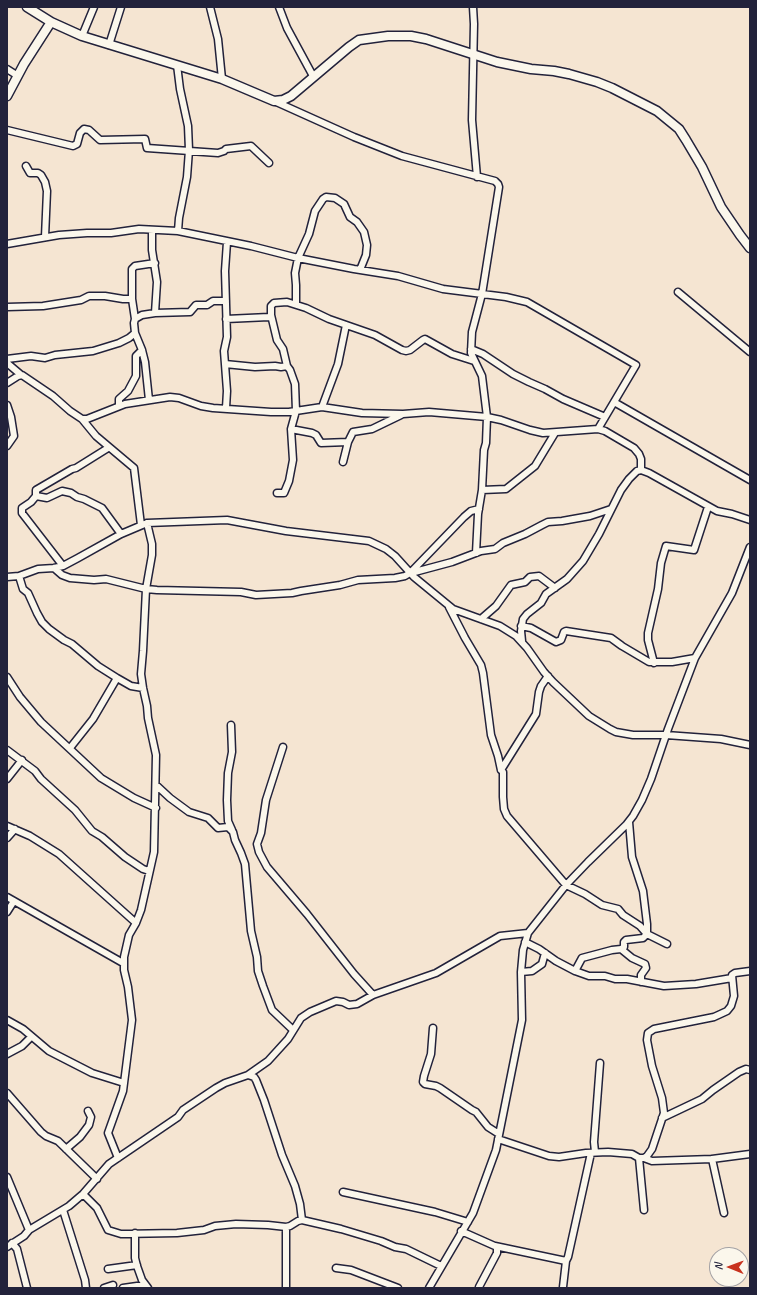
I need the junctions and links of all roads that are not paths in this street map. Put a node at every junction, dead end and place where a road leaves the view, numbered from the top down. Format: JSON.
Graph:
{"nodes":[{"id":1,"x":27,"y":7,"type":"edge"},
{"id":2,"x":94,"y":7,"type":"edge"},
{"id":3,"x":121,"y":7,"type":"edge"},
{"id":4,"x":210,"y":7,"type":"edge"},
{"id":5,"x":279,"y":7,"type":"edge"},
{"id":6,"x":473,"y":7,"type":"edge"},
{"id":7,"x":51,"y":22,"type":"junction"},
{"id":8,"x":82,"y":36,"type":"junction"},
{"id":9,"x":109,"y":45,"type":"junction"},
{"id":10,"x":474,"y":55,"type":"junction"},
{"id":11,"x":177,"y":65,"type":"junction"},
{"id":12,"x":7,"y":69,"type":"edge"},
{"id":13,"x":18,"y":76,"type":"junction"},
{"id":14,"x":313,"y":76,"type":"junction"},
{"id":15,"x":222,"y":79,"type":"junction"},
{"id":16,"x":7,"y":96,"type":"edge"},
{"id":17,"x":274,"y":101,"type":"junction"},
{"id":18,"x":7,"y":130,"type":"edge"},
{"id":19,"x":189,"y":150,"type":"junction"},
{"id":20,"x":269,"y":163,"type":"dead end"},
{"id":21,"x":26,"y":166,"type":"dead end"},
{"id":22,"x":477,"y":177,"type":"junction"},
{"id":23,"x":152,"y":230,"type":"junction"},
{"id":24,"x":178,"y":231,"type":"junction"},
{"id":25,"x":45,"y":237,"type":"junction"},
{"id":26,"x":227,"y":242,"type":"junction"},
{"id":27,"x":7,"y":244,"type":"edge"},
{"id":28,"x":750,"y":248,"type":"edge"},
{"id":29,"x":298,"y":258,"type":"junction"},
{"id":30,"x":154,"y":263,"type":"junction"},
{"id":31,"x":360,"y":270,"type":"junction"},
{"id":32,"x":678,"y":292,"type":"dead end"},
{"id":33,"x":482,"y":294,"type":"junction"},
{"id":34,"x":132,"y":298,"type":"junction"},
{"id":35,"x":226,"y":302,"type":"junction"},
{"id":36,"x":296,"y":304,"type":"junction"},
{"id":37,"x":7,"y":307,"type":"edge"},
{"id":38,"x":155,"y":313,"type":"junction"},
{"id":39,"x":271,"y":315,"type":"junction"},
{"id":40,"x":135,"y":319,"type":"junction"},
{"id":41,"x":226,"y":319,"type":"junction"},
{"id":42,"x":346,"y":325,"type":"junction"},
{"id":43,"x":135,"y":332,"type":"junction"},
{"id":44,"x":471,"y":349,"type":"junction"},
{"id":45,"x":142,"y":350,"type":"junction"},
{"id":46,"x":750,"y":352,"type":"edge"},
{"id":47,"x":7,"y":358,"type":"edge"},
{"id":48,"x":474,"y":360,"type":"junction"},
{"id":49,"x":7,"y":363,"type":"edge"},
{"id":50,"x":225,"y":364,"type":"junction"},
{"id":51,"x":287,"y":366,"type":"junction"},
{"id":52,"x":20,"y":374,"type":"junction"},
{"id":53,"x":7,"y":384,"type":"edge"},
{"id":54,"x":149,"y":400,"type":"junction"},
{"id":55,"x":614,"y":402,"type":"junction"},
{"id":56,"x":7,"y":405,"type":"edge"},
{"id":57,"x":119,"y":406,"type":"junction"},
{"id":58,"x":322,"y":407,"type":"junction"},
{"id":59,"x":226,"y":408,"type":"junction"},
{"id":60,"x":296,"y":411,"type":"junction"},
{"id":61,"x":403,"y":414,"type":"junction"},
{"id":62,"x":487,"y":417,"type":"junction"},
{"id":63,"x":605,"y":417,"type":"junction"},
{"id":64,"x":82,"y":419,"type":"junction"},
{"id":65,"x":291,"y":429,"type":"junction"},
{"id":66,"x":598,"y":429,"type":"junction"},
{"id":67,"x":555,"y":433,"type":"junction"},
{"id":68,"x":348,"y":442,"type":"junction"},
{"id":69,"x":7,"y":446,"type":"edge"},
{"id":70,"x":108,"y":448,"type":"junction"},
{"id":71,"x":343,"y":462,"type":"dead end"},
{"id":72,"x":641,"y":470,"type":"junction"},
{"id":73,"x":750,"y":480,"type":"edge"},
{"id":74,"x":482,"y":490,"type":"junction"},
{"id":75,"x":277,"y":493,"type":"dead end"},
{"id":76,"x":36,"y":496,"type":"junction"},
{"id":77,"x":708,"y":507,"type":"junction"},
{"id":78,"x":479,"y":509,"type":"junction"},
{"id":79,"x":612,"y":509,"type":"junction"},
{"id":80,"x":750,"y":520,"type":"edge"},
{"id":81,"x":144,"y":524,"type":"junction"},
{"id":82,"x":121,"y":534,"type":"junction"},
{"id":83,"x":750,"y":547,"type":"edge"},
{"id":84,"x":476,"y":552,"type":"junction"},
{"id":85,"x":63,"y":566,"type":"junction"},
{"id":86,"x":54,"y":568,"type":"junction"},
{"id":87,"x":410,"y":573,"type":"junction"},
{"id":88,"x":19,"y":576,"type":"junction"},
{"id":89,"x":7,"y":577,"type":"edge"},
{"id":90,"x":555,"y":588,"type":"junction"},
{"id":91,"x":146,"y":589,"type":"junction"},
{"id":92,"x":448,"y":604,"type":"junction"},
{"id":93,"x":481,"y":619,"type":"junction"},
{"id":94,"x":521,"y":626,"type":"junction"},
{"id":95,"x":522,"y":641,"type":"junction"},
{"id":96,"x":695,"y":658,"type":"junction"},
{"id":97,"x":654,"y":663,"type":"junction"},
{"id":98,"x":548,"y":676,"type":"junction"},
{"id":99,"x":7,"y":678,"type":"edge"},
{"id":100,"x":117,"y":678,"type":"junction"},
{"id":101,"x":143,"y":688,"type":"junction"},
{"id":102,"x":232,"y":725,"type":"dead end"},
{"id":103,"x":666,"y":735,"type":"junction"},
{"id":104,"x":750,"y":744,"type":"edge"},
{"id":105,"x":283,"y":747,"type":"dead end"},
{"id":106,"x":70,"y":748,"type":"junction"},
{"id":107,"x":7,"y":750,"type":"edge"},
{"id":108,"x":22,"y":760,"type":"junction"},
{"id":109,"x":501,"y":770,"type":"junction"},
{"id":110,"x":7,"y":779,"type":"edge"},
{"id":111,"x":156,"y":785,"type":"junction"},
{"id":112,"x":156,"y":808,"type":"junction"},
{"id":113,"x":629,"y":822,"type":"junction"},
{"id":114,"x":7,"y":826,"type":"edge"},
{"id":115,"x":15,"y":829,"type":"junction"},
{"id":116,"x":233,"y":832,"type":"junction"},
{"id":117,"x":7,"y":838,"type":"edge"},
{"id":118,"x":149,"y":871,"type":"junction"},
{"id":119,"x":566,"y":885,"type":"junction"},
{"id":120,"x":7,"y":897,"type":"edge"},
{"id":121,"x":14,"y":902,"type":"junction"},
{"id":122,"x":7,"y":912,"type":"edge"},
{"id":123,"x":136,"y":923,"type":"junction"},
{"id":124,"x":528,"y":933,"type":"junction"},
{"id":125,"x":647,"y":934,"type":"junction"},
{"id":126,"x":525,"y":942,"type":"junction"},
{"id":127,"x":666,"y":944,"type":"dead end"},
{"id":128,"x":621,"y":949,"type":"junction"},
{"id":129,"x":545,"y":953,"type":"junction"},
{"id":130,"x":123,"y":964,"type":"junction"},
{"id":131,"x":574,"y":971,"type":"junction"},
{"id":132,"x":750,"y":971,"type":"edge"},
{"id":133,"x":521,"y":972,"type":"junction"},
{"id":134,"x":732,"y":978,"type":"junction"},
{"id":135,"x":641,"y":982,"type":"junction"},
{"id":136,"x":373,"y":995,"type":"junction"},
{"id":137,"x":7,"y":1020,"type":"edge"},
{"id":138,"x":433,"y":1028,"type":"dead end"},
{"id":139,"x":293,"y":1030,"type":"junction"},
{"id":140,"x":31,"y":1037,"type":"junction"},
{"id":141,"x":7,"y":1054,"type":"edge"},
{"id":142,"x":600,"y":1063,"type":"dead end"},
{"id":143,"x":750,"y":1070,"type":"edge"},
{"id":144,"x":248,"y":1075,"type":"junction"},
{"id":145,"x":124,"y":1083,"type":"junction"},
{"id":146,"x":7,"y":1093,"type":"edge"},
{"id":147,"x":88,"y":1111,"type":"dead end"},
{"id":148,"x":662,"y":1118,"type":"junction"},
{"id":149,"x":498,"y":1137,"type":"junction"},
{"id":150,"x":66,"y":1149,"type":"junction"},
{"id":151,"x":593,"y":1152,"type":"junction"},
{"id":152,"x":750,"y":1154,"type":"edge"},
{"id":153,"x":118,"y":1158,"type":"junction"},
{"id":154,"x":641,"y":1158,"type":"junction"},
{"id":155,"x":712,"y":1159,"type":"junction"},
{"id":156,"x":7,"y":1177,"type":"edge"},
{"id":157,"x":97,"y":1179,"type":"junction"},
{"id":158,"x":343,"y":1192,"type":"dead end"},
{"id":159,"x":83,"y":1194,"type":"junction"},
{"id":160,"x":63,"y":1210,"type":"junction"},
{"id":161,"x":644,"y":1210,"type":"dead end"},
{"id":162,"x":724,"y":1213,"type":"dead end"},
{"id":163,"x":302,"y":1220,"type":"junction"},
{"id":164,"x":468,"y":1222,"type":"junction"},
{"id":165,"x":286,"y":1227,"type":"junction"},
{"id":166,"x":29,"y":1230,"type":"junction"},
{"id":167,"x":461,"y":1231,"type":"junction"},
{"id":168,"x":135,"y":1233,"type":"junction"},
{"id":169,"x":10,"y":1245,"type":"edge"},
{"id":170,"x":495,"y":1246,"type":"junction"},
{"id":171,"x":566,"y":1261,"type":"junction"},
{"id":172,"x":136,"y":1265,"type":"junction"},
{"id":173,"x":441,"y":1266,"type":"junction"},
{"id":174,"x":108,"y":1268,"type":"dead end"},
{"id":175,"x":336,"y":1268,"type":"dead end"},
{"id":176,"x":113,"y":1285,"type":"dead end"},
{"id":177,"x":147,"y":1287,"type":"edge"},
{"id":178,"x":479,"y":1287,"type":"dead end"},
{"id":179,"x":563,"y":1287,"type":"dead end"},
{"id":180,"x":27,"y":1288,"type":"edge"},
{"id":181,"x":86,"y":1288,"type":"edge"},
{"id":182,"x":104,"y":1288,"type":"edge"},
{"id":183,"x":123,"y":1288,"type":"edge"},
{"id":184,"x":286,"y":1288,"type":"edge"},
{"id":185,"x":398,"y":1288,"type":"edge"},
{"id":186,"x":429,"y":1288,"type":"edge"}],
"edges":[{"from":1,"to":7,"type":"street"},
{"from":2,"to":8,"type":"street"},
{"from":3,"to":9,"type":"street"},
{"from":4,"to":15,"type":"street"},
{"from":5,"to":14,"type":"street"},
{"from":6,"to":10,"type":"street"},
{"from":7,"to":8,"type":"street"},
{"from":7,"to":13,"type":"street"},
{"from":8,"to":9,"type":"street"},
{"from":9,"to":11,"type":"street"},
{"from":10,"to":14,"type":"street"},
{"from":10,"to":22,"type":"street"},
{"from":10,"to":28,"type":"street"},
{"from":11,"to":15,"type":"street"},
{"from":11,"to":19,"type":"street"},
{"from":12,"to":13,"type":"street"},
{"from":13,"to":16,"type":"street"},
{"from":14,"to":17,"type":"street"},
{"from":15,"to":17,"type":"street"},
{"from":17,"to":22,"type":"street"},
{"from":18,"to":19,"type":"street"},
{"from":19,"to":20,"type":"street"},
{"from":19,"to":24,"type":"street"},
{"from":21,"to":25,"type":"street"},
{"from":22,"to":33,"type":"street"},
{"from":23,"to":24,"type":"street"},
{"from":23,"to":25,"type":"street"},
{"from":23,"to":30,"type":"street"},
{"from":24,"to":26,"type":"street"},
{"from":25,"to":27,"type":"street"},
{"from":26,"to":29,"type":"street"},
{"from":26,"to":35,"type":"street"},
{"from":29,"to":31,"type":"street"},
{"from":29,"to":31,"type":"street"},
{"from":29,"to":36,"type":"street"},
{"from":30,"to":34,"type":"street"},
{"from":30,"to":38,"type":"street"},
{"from":31,"to":33,"type":"street"},
{"from":32,"to":46,"type":"street"},
{"from":33,"to":44,"type":"street"},
{"from":33,"to":55,"type":"street"},
{"from":34,"to":37,"type":"street"},
{"from":34,"to":40,"type":"street"},
{"from":35,"to":38,"type":"street"},
{"from":35,"to":41,"type":"street"},
{"from":36,"to":39,"type":"street"},
{"from":36,"to":42,"type":"street"},
{"from":38,"to":40,"type":"street"},
{"from":39,"to":41,"type":"street"},
{"from":39,"to":51,"type":"street"},
{"from":40,"to":43,"type":"street"},
{"from":41,"to":50,"type":"street"},
{"from":42,"to":48,"type":"street"},
{"from":42,"to":58,"type":"street"},
{"from":43,"to":45,"type":"street"},
{"from":43,"to":47,"type":"street"},
{"from":44,"to":48,"type":"street"},
{"from":44,"to":63,"type":"street"},
{"from":45,"to":54,"type":"street"},
{"from":45,"to":57,"type":"street"},
{"from":48,"to":62,"type":"street"},
{"from":49,"to":52,"type":"street"},
{"from":50,"to":51,"type":"street"},
{"from":50,"to":59,"type":"street"},
{"from":51,"to":60,"type":"street"},
{"from":52,"to":53,"type":"street"},
{"from":52,"to":64,"type":"street"},
{"from":54,"to":57,"type":"street"},
{"from":54,"to":59,"type":"street"},
{"from":55,"to":63,"type":"street"},
{"from":55,"to":73,"type":"street"},
{"from":56,"to":69,"type":"street"},
{"from":57,"to":64,"type":"street"},
{"from":58,"to":60,"type":"street"},
{"from":58,"to":61,"type":"street"},
{"from":59,"to":60,"type":"street"},
{"from":60,"to":65,"type":"street"},
{"from":61,"to":62,"type":"street"},
{"from":61,"to":68,"type":"street"},
{"from":62,"to":67,"type":"street"},
{"from":62,"to":74,"type":"street"},
{"from":63,"to":66,"type":"street"},
{"from":64,"to":70,"type":"street"},
{"from":65,"to":68,"type":"street"},
{"from":65,"to":75,"type":"street"},
{"from":66,"to":67,"type":"street"},
{"from":66,"to":72,"type":"street"},
{"from":67,"to":74,"type":"street"},
{"from":68,"to":71,"type":"street"},
{"from":70,"to":76,"type":"street"},
{"from":70,"to":81,"type":"street"},
{"from":72,"to":77,"type":"street"},
{"from":72,"to":79,"type":"street"},
{"from":74,"to":78,"type":"street"},
{"from":76,"to":82,"type":"street"},
{"from":76,"to":85,"type":"street"},
{"from":77,"to":80,"type":"street"},
{"from":77,"to":97,"type":"street"},
{"from":78,"to":84,"type":"street"},
{"from":78,"to":87,"type":"street"},
{"from":79,"to":84,"type":"street"},
{"from":79,"to":90,"type":"street"},
{"from":81,"to":82,"type":"street"},
{"from":81,"to":87,"type":"street"},
{"from":81,"to":91,"type":"street"},
{"from":82,"to":85,"type":"street"},
{"from":83,"to":96,"type":"street"},
{"from":84,"to":87,"type":"street"},
{"from":85,"to":86,"type":"street"},
{"from":86,"to":88,"type":"street"},
{"from":86,"to":91,"type":"street"},
{"from":87,"to":91,"type":"street"},
{"from":87,"to":92,"type":"street"},
{"from":88,"to":89,"type":"street"},
{"from":88,"to":100,"type":"street"},
{"from":90,"to":93,"type":"street"},
{"from":90,"to":94,"type":"street"},
{"from":91,"to":101,"type":"street"},
{"from":92,"to":93,"type":"street"},
{"from":92,"to":109,"type":"street"},
{"from":93,"to":95,"type":"street"},
{"from":94,"to":95,"type":"street"},
{"from":94,"to":97,"type":"street"},
{"from":95,"to":98,"type":"street"},
{"from":96,"to":97,"type":"street"},
{"from":96,"to":103,"type":"street"},
{"from":98,"to":103,"type":"street"},
{"from":98,"to":109,"type":"street"},
{"from":99,"to":106,"type":"street"},
{"from":100,"to":101,"type":"street"},
{"from":100,"to":106,"type":"street"},
{"from":101,"to":111,"type":"street"},
{"from":102,"to":116,"type":"street"},
{"from":103,"to":104,"type":"street"},
{"from":103,"to":113,"type":"street"},
{"from":105,"to":136,"type":"street"},
{"from":106,"to":112,"type":"street"},
{"from":107,"to":108,"type":"street"},
{"from":108,"to":110,"type":"street"},
{"from":108,"to":118,"type":"street"},
{"from":109,"to":119,"type":"street"},
{"from":111,"to":112,"type":"street"},
{"from":111,"to":116,"type":"street"},
{"from":112,"to":118,"type":"street"},
{"from":113,"to":119,"type":"street"},
{"from":113,"to":125,"type":"street"},
{"from":114,"to":115,"type":"street"},
{"from":115,"to":117,"type":"street"},
{"from":115,"to":123,"type":"street"},
{"from":116,"to":139,"type":"street"},
{"from":118,"to":123,"type":"street"},
{"from":119,"to":124,"type":"street"},
{"from":119,"to":125,"type":"street"},
{"from":120,"to":121,"type":"street"},
{"from":121,"to":122,"type":"street"},
{"from":121,"to":130,"type":"street"},
{"from":123,"to":130,"type":"street"},
{"from":124,"to":126,"type":"street"},
{"from":124,"to":136,"type":"street"},
{"from":125,"to":127,"type":"street"},
{"from":125,"to":128,"type":"street"},
{"from":126,"to":129,"type":"street"},
{"from":126,"to":133,"type":"street"},
{"from":128,"to":131,"type":"street"},
{"from":128,"to":135,"type":"street"},
{"from":129,"to":131,"type":"street"},
{"from":129,"to":133,"type":"street"},
{"from":130,"to":145,"type":"street"},
{"from":131,"to":135,"type":"street"},
{"from":132,"to":134,"type":"street"},
{"from":133,"to":149,"type":"street"},
{"from":134,"to":135,"type":"street"},
{"from":134,"to":148,"type":"street"},
{"from":136,"to":139,"type":"street"},
{"from":137,"to":140,"type":"street"},
{"from":138,"to":149,"type":"street"},
{"from":139,"to":144,"type":"street"},
{"from":140,"to":141,"type":"street"},
{"from":140,"to":145,"type":"street"},
{"from":142,"to":151,"type":"street"},
{"from":143,"to":148,"type":"street"},
{"from":144,"to":153,"type":"street"},
{"from":144,"to":163,"type":"street"},
{"from":145,"to":153,"type":"street"},
{"from":146,"to":150,"type":"street"},
{"from":147,"to":150,"type":"street"},
{"from":148,"to":154,"type":"street"},
{"from":149,"to":151,"type":"street"},
{"from":149,"to":164,"type":"street"},
{"from":150,"to":157,"type":"street"},
{"from":151,"to":154,"type":"street"},
{"from":151,"to":171,"type":"street"},
{"from":152,"to":155,"type":"street"},
{"from":153,"to":157,"type":"street"},
{"from":154,"to":155,"type":"street"},
{"from":154,"to":161,"type":"street"},
{"from":155,"to":162,"type":"street"},
{"from":156,"to":166,"type":"street"},
{"from":157,"to":159,"type":"street"},
{"from":158,"to":164,"type":"street"},
{"from":159,"to":160,"type":"street"},
{"from":159,"to":168,"type":"street"},
{"from":160,"to":166,"type":"street"},
{"from":160,"to":181,"type":"street"},
{"from":163,"to":165,"type":"street"},
{"from":163,"to":173,"type":"street"},
{"from":164,"to":167,"type":"street"},
{"from":165,"to":168,"type":"street"},
{"from":165,"to":184,"type":"street"},
{"from":166,"to":169,"type":"street"},
{"from":167,"to":170,"type":"street"},
{"from":167,"to":173,"type":"street"},
{"from":168,"to":172,"type":"street"},
{"from":169,"to":180,"type":"street"},
{"from":170,"to":171,"type":"street"},
{"from":170,"to":178,"type":"street"},
{"from":171,"to":179,"type":"street"},
{"from":172,"to":174,"type":"street"},
{"from":172,"to":177,"type":"street"},
{"from":173,"to":186,"type":"street"},
{"from":175,"to":185,"type":"street"},
{"from":176,"to":182,"type":"street"},
{"from":177,"to":183,"type":"street"}]}
